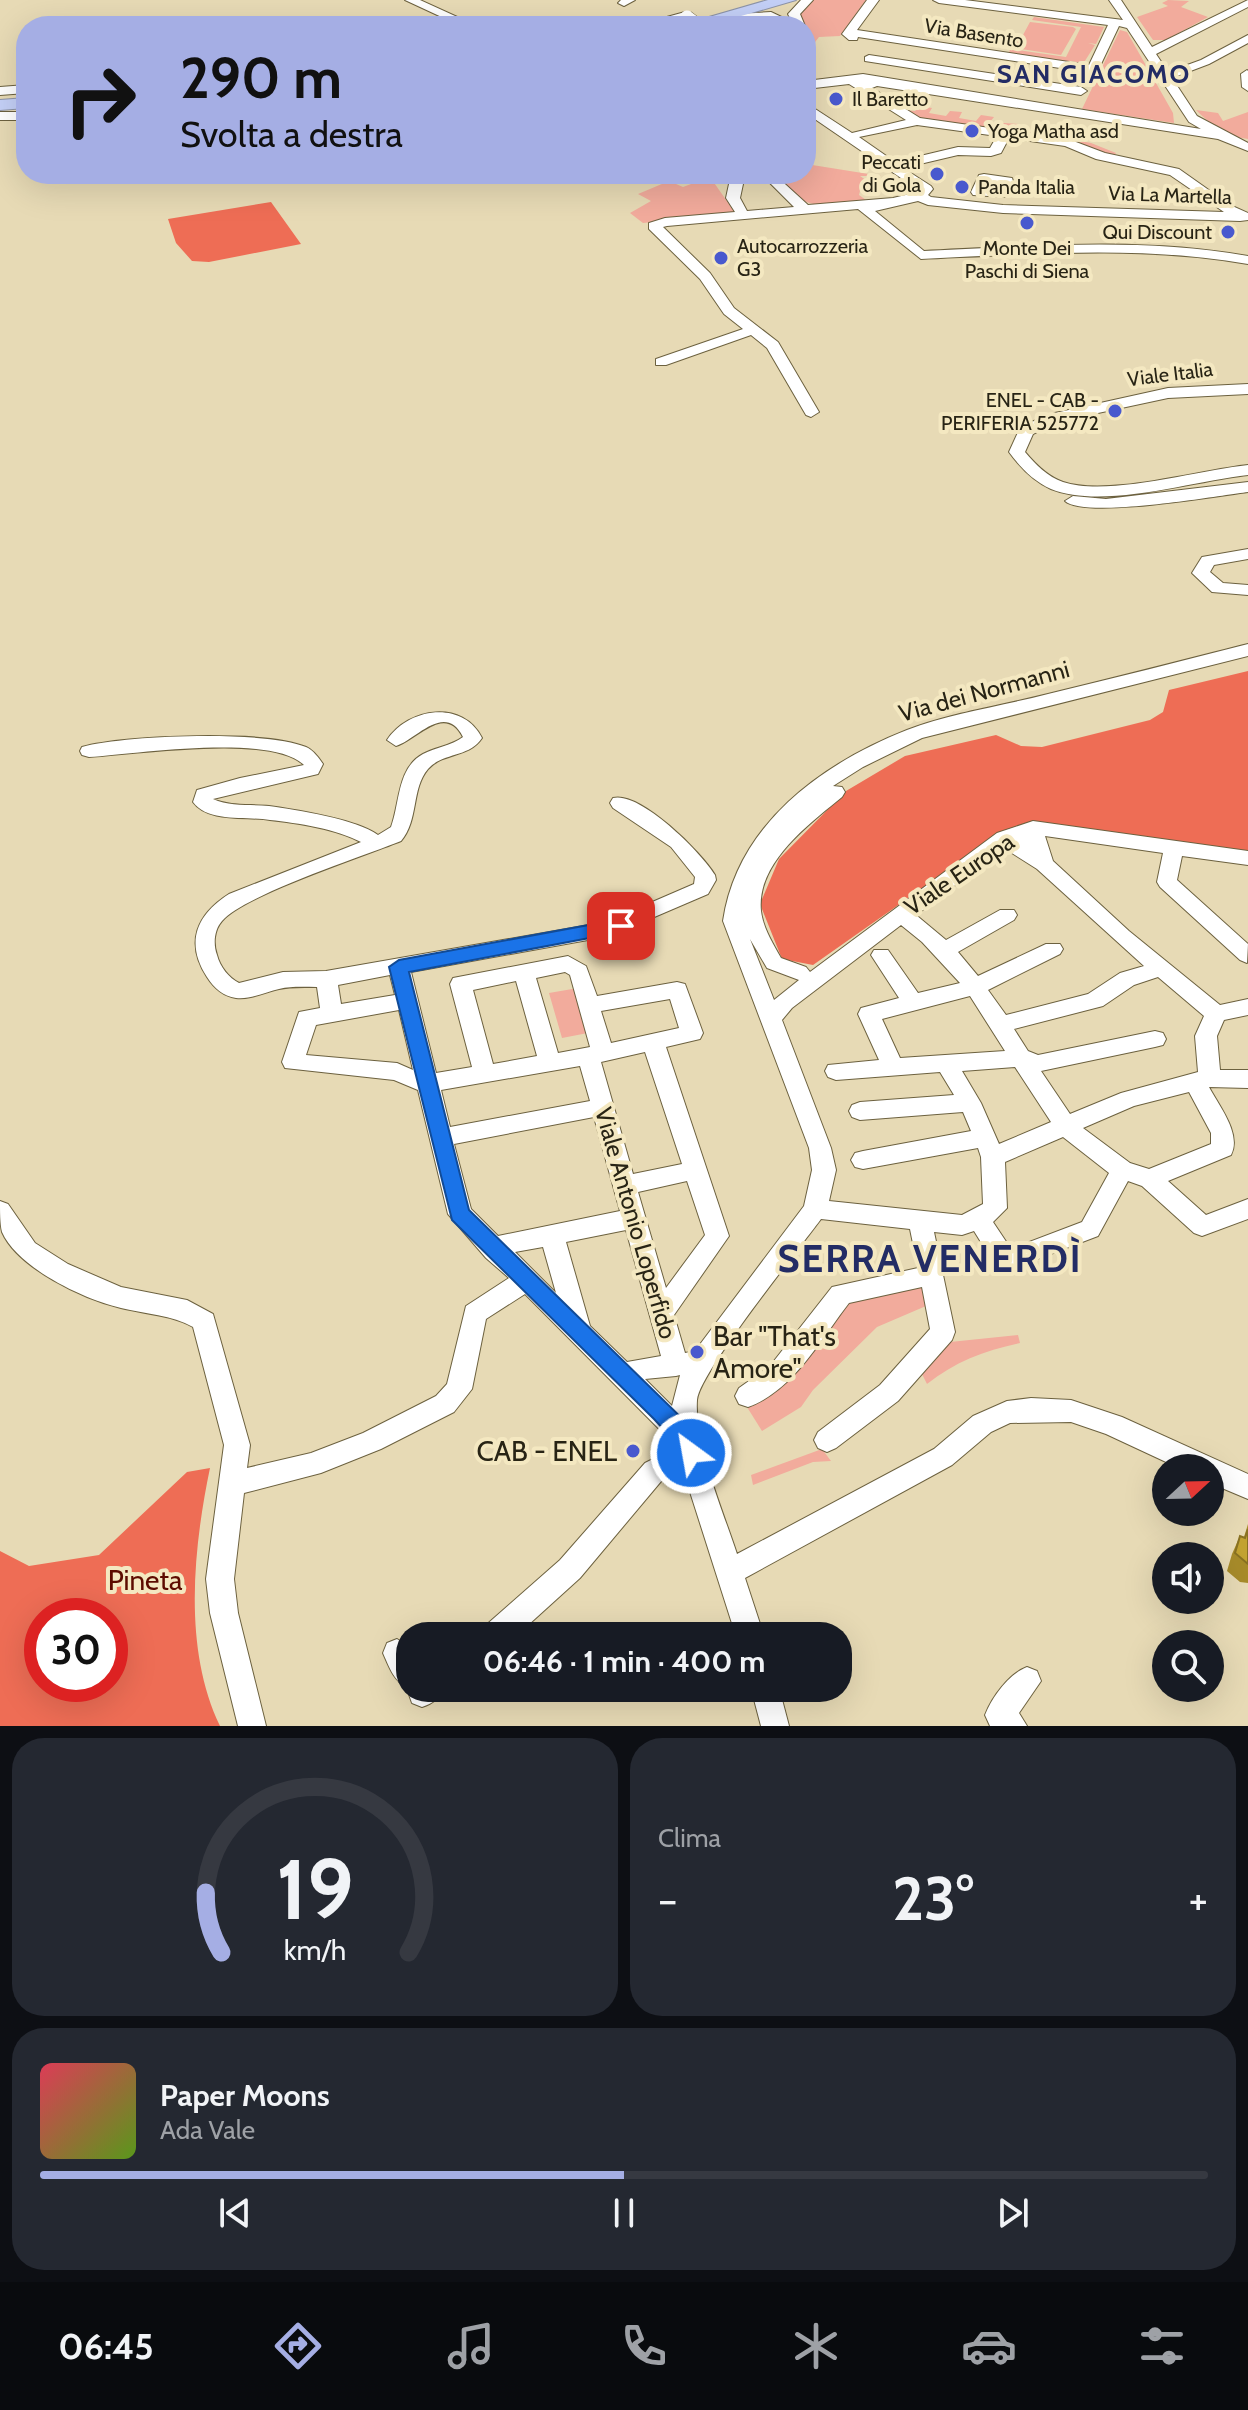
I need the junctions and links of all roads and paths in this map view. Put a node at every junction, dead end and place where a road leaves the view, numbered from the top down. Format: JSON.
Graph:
{"nodes":[{"id":1,"x":411,"y":0,"type":"edge"},
{"id":2,"x":744,"y":0,"type":"edge"},
{"id":3,"x":788,"y":0,"type":"edge"},
{"id":4,"x":807,"y":0,"type":"edge"},
{"id":5,"x":873,"y":0,"type":"edge"},
{"id":6,"x":939,"y":0,"type":"edge"},
{"id":7,"x":1115,"y":0,"type":"edge"},
{"id":8,"x":1246,"y":5,"type":"edge"},
{"id":9,"x":682,"y":12,"type":"edge"},
{"id":10,"x":448,"y":16,"type":"edge"},
{"id":11,"x":709,"y":16,"type":"edge"},
{"id":12,"x":727,"y":16,"type":"edge"},
{"id":13,"x":730,"y":16,"type":"edge"},
{"id":14,"x":795,"y":16,"type":"edge"},
{"id":15,"x":1114,"y":25,"type":"junction"},
{"id":16,"x":1134,"y":25,"type":"junction"},
{"id":17,"x":849,"y":32,"type":"junction"},
{"id":18,"x":1248,"y":38,"type":"edge"},
{"id":19,"x":1150,"y":53,"type":"junction"},
{"id":20,"x":1092,"y":69,"type":"junction"},
{"id":21,"x":1247,"y":74,"type":"edge"},
{"id":22,"x":1165,"y":77,"type":"junction"},
{"id":23,"x":868,"y":81,"type":"junction"},
{"id":24,"x":816,"y":84,"type":"edge"},
{"id":25,"x":1248,"y":87,"type":"edge"},
{"id":26,"x":1081,"y":91,"type":"junction"},
{"id":27,"x":1068,"y":112,"type":"junction"},
{"id":28,"x":816,"y":115,"type":"edge"},
{"id":29,"x":835,"y":116,"type":"dead end"},
{"id":30,"x":1193,"y":119,"type":"junction"},
{"id":31,"x":917,"y":121,"type":"junction"},
{"id":32,"x":1182,"y":129,"type":"junction"},
{"id":33,"x":857,"y":134,"type":"junction"},
{"id":34,"x":1005,"y":134,"type":"junction"},
{"id":35,"x":1221,"y":136,"type":"junction"},
{"id":36,"x":1248,"y":147,"type":"edge"},
{"id":37,"x":899,"y":165,"type":"junction"},
{"id":38,"x":736,"y":184,"type":"dead end"},
{"id":39,"x":775,"y":184,"type":"edge"},
{"id":40,"x":937,"y":197,"type":"junction"},
{"id":41,"x":892,"y":202,"type":"junction"},
{"id":42,"x":1225,"y":208,"type":"junction"},
{"id":43,"x":804,"y":209,"type":"junction"},
{"id":44,"x":744,"y":216,"type":"junction"},
{"id":45,"x":1247,"y":220,"type":"edge"},
{"id":46,"x":1244,"y":258,"type":"edge"},
{"id":47,"x":756,"y":329,"type":"junction"},
{"id":48,"x":661,"y":362,"type":"dead end"},
{"id":49,"x":1248,"y":389,"type":"edge"},
{"id":50,"x":811,"y":412,"type":"dead end"},
{"id":51,"x":1248,"y":470,"type":"edge"},
{"id":52,"x":1050,"y":482,"type":"junction"},
{"id":53,"x":1248,"y":487,"type":"edge"},
{"id":54,"x":1248,"y":554,"type":"edge"},
{"id":55,"x":1248,"y":590,"type":"edge"},
{"id":56,"x":1248,"y":650,"type":"edge"},
{"id":57,"x":1248,"y":661,"type":"edge"},
{"id":58,"x":396,"y":740,"type":"dead end"},
{"id":59,"x":89,"y":751,"type":"dead end"},
{"id":60,"x":620,"y":803,"type":"dead end"},
{"id":61,"x":1033,"y":828,"type":"junction"},
{"id":62,"x":1004,"y":838,"type":"junction"},
{"id":63,"x":371,"y":845,"type":"junction"},
{"id":64,"x":1174,"y":847,"type":"junction"},
{"id":65,"x":1248,"y":858,"type":"edge"},
{"id":66,"x":1044,"y":864,"type":"junction"},
{"id":67,"x":901,"y":914,"type":"junction"},
{"id":68,"x":1007,"y":915,"type":"dead end"},
{"id":69,"x":946,"y":949,"type":"junction"},
{"id":70,"x":1053,"y":949,"type":"dead end"},
{"id":71,"x":881,"y":955,"type":"dead end"},
{"id":72,"x":1247,"y":955,"type":"edge"},
{"id":73,"x":399,"y":967,"type":"junction"},
{"id":74,"x":828,"y":968,"type":"junction"},
{"id":75,"x":1160,"y":969,"type":"junction"},
{"id":76,"x":524,"y":972,"type":"junction"},
{"id":77,"x":799,"y":972,"type":"junction"},
{"id":78,"x":326,"y":979,"type":"junction"},
{"id":79,"x":977,"y":986,"type":"junction"},
{"id":80,"x":762,"y":994,"type":"junction"},
{"id":81,"x":406,"y":1001,"type":"junction"},
{"id":82,"x":914,"y":1004,"type":"junction"},
{"id":83,"x":590,"y":1005,"type":"junction"},
{"id":84,"x":1248,"y":1007,"type":"edge"},
{"id":85,"x":332,"y":1014,"type":"junction"},
{"id":86,"x":1216,"y":1014,"type":"junction"},
{"id":87,"x":771,"y":1018,"type":"junction"},
{"id":88,"x":1003,"y":1024,"type":"junction"},
{"id":89,"x":1155,"y":1039,"type":"dead end"},
{"id":90,"x":653,"y":1042,"type":"junction"},
{"id":91,"x":595,"y":1055,"type":"junction"},
{"id":92,"x":1023,"y":1058,"type":"junction"},
{"id":93,"x":945,"y":1061,"type":"junction"},
{"id":94,"x":550,"y":1063,"type":"junction"},
{"id":95,"x":893,"y":1066,"type":"junction"},
{"id":96,"x":836,"y":1071,"type":"dead end"},
{"id":97,"x":485,"y":1076,"type":"junction"},
{"id":98,"x":1248,"y":1079,"type":"edge"},
{"id":99,"x":1203,"y":1081,"type":"junction"},
{"id":100,"x":425,"y":1084,"type":"junction"},
{"id":101,"x":970,"y":1103,"type":"junction"},
{"id":102,"x":603,"y":1107,"type":"junction"},
{"id":103,"x":860,"y":1111,"type":"dead end"},
{"id":104,"x":1065,"y":1125,"type":"junction"},
{"id":105,"x":439,"y":1138,"type":"junction"},
{"id":106,"x":989,"y":1148,"type":"junction"},
{"id":107,"x":863,"y":1160,"type":"dead end"},
{"id":108,"x":695,"y":1170,"type":"junction"},
{"id":109,"x":1122,"y":1170,"type":"junction"},
{"id":110,"x":1150,"y":1179,"type":"junction"},
{"id":111,"x":626,"y":1185,"type":"junction"},
{"id":112,"x":815,"y":1209,"type":"junction"},
{"id":113,"x":1248,"y":1209,"type":"edge"},
{"id":114,"x":0,"y":1211,"type":"edge"},
{"id":115,"x":636,"y":1218,"type":"junction"},
{"id":116,"x":920,"y":1220,"type":"junction"},
{"id":117,"x":979,"y":1220,"type":"junction"},
{"id":118,"x":552,"y":1235,"type":"junction"},
{"id":119,"x":494,"y":1251,"type":"junction"},
{"id":120,"x":931,"y":1275,"type":"junction"},
{"id":121,"x":525,"y":1281,"type":"junction"},
{"id":122,"x":662,"y":1313,"type":"junction"},
{"id":123,"x":580,"y":1336,"type":"junction"},
{"id":124,"x":702,"y":1361,"type":"junction"},
{"id":125,"x":676,"y":1365,"type":"junction"},
{"id":126,"x":625,"y":1378,"type":"junction"},
{"id":127,"x":748,"y":1396,"type":"dead end"},
{"id":128,"x":827,"y":1440,"type":"dead end"},
{"id":129,"x":689,"y":1446,"type":"junction"},
{"id":130,"x":1176,"y":1454,"type":"edge"},
{"id":131,"x":1224,"y":1476,"type":"edge"},
{"id":132,"x":234,"y":1483,"type":"junction"},
{"id":133,"x":1248,"y":1487,"type":"edge"},
{"id":134,"x":731,"y":1571,"type":"junction"},
{"id":135,"x":511,"y":1622,"type":"edge"},
{"id":136,"x":746,"y":1622,"type":"edge"},
{"id":137,"x":1027,"y":1681,"type":"dead end"},
{"id":138,"x":769,"y":1702,"type":"edge"},
{"id":139,"x":252,"y":1726,"type":"edge"},
{"id":140,"x":775,"y":1726,"type":"edge"},
{"id":141,"x":1013,"y":1726,"type":"edge"}],
"edges":[{"from":1,"to":10,"type":"street"},
{"from":2,"to":12,"type":"street"},
{"from":3,"to":13,"type":"highway"},
{"from":4,"to":14,"type":"street"},
{"from":5,"to":17,"type":"street"},
{"from":6,"to":15,"type":"street"},
{"from":7,"to":16,"type":"street"},
{"from":8,"to":19,"type":"street"},
{"from":9,"to":11,"type":"highway"},
{"from":15,"to":16,"type":"street"},
{"from":15,"to":20,"type":"street"},
{"from":16,"to":19,"type":"street"},
{"from":17,"to":20,"type":"street","name":"Via Basento"},
{"from":17,"to":23,"type":"street"},
{"from":18,"to":22,"type":"street"},
{"from":19,"to":22,"type":"street"},
{"from":20,"to":26,"type":"street"},
{"from":21,"to":25,"type":"street"},
{"from":22,"to":30,"type":"street"},
{"from":23,"to":24,"type":"street"},
{"from":23,"to":26,"type":"street"},
{"from":23,"to":27,"type":"street"},
{"from":23,"to":31,"type":"street"},
{"from":26,"to":27,"type":"street"},
{"from":27,"to":32,"type":"street"},
{"from":28,"to":40,"type":"street"},
{"from":29,"to":33,"type":"street"},
{"from":30,"to":32,"type":"street"},
{"from":30,"to":35,"type":"street"},
{"from":31,"to":33,"type":"street"},
{"from":31,"to":34,"type":"street"},
{"from":32,"to":35,"type":"street"},
{"from":33,"to":37,"type":"street"},
{"from":34,"to":37,"type":"street"},
{"from":34,"to":42,"type":"street"},
{"from":35,"to":36,"type":"street"},
{"from":37,"to":40,"type":"street"},
{"from":38,"to":44,"type":"street"},
{"from":39,"to":43,"type":"street"},
{"from":40,"to":41,"type":"street"},
{"from":40,"to":42,"type":"street"},
{"from":40,"to":45,"type":"street"},
{"from":41,"to":43,"type":"street"},
{"from":41,"to":46,"type":"street"},
{"from":42,"to":45,"type":"street"},
{"from":43,"to":44,"type":"street"},
{"from":44,"to":47,"type":"street"},
{"from":47,"to":48,"type":"street"},
{"from":47,"to":50,"type":"street"},
{"from":49,"to":52,"type":"street","name":"Viale Italia"},
{"from":51,"to":52,"type":"street","name":"Viale Italia"},
{"from":52,"to":53,"type":"street","name":"Viale Italia"},
{"from":54,"to":55,"type":"street"},
{"from":56,"to":80,"type":"street","name":"Via dei Normanni"},
{"from":57,"to":77,"type":"street","name":"Via dei Normanni"},
{"from":58,"to":63,"type":"street"},
{"from":59,"to":63,"type":"street"},
{"from":60,"to":73,"type":"street"},
{"from":61,"to":62,"type":"street","name":"Viale Europa"},
{"from":61,"to":64,"type":"street","name":"Viale Europa"},
{"from":61,"to":66,"type":"street"},
{"from":62,"to":66,"type":"street"},
{"from":62,"to":67,"type":"street","name":"Viale Europa"},
{"from":63,"to":78,"type":"street"},
{"from":64,"to":65,"type":"street","name":"Viale Europa"},
{"from":64,"to":72,"type":"street"},
{"from":66,"to":75,"type":"street"},
{"from":67,"to":69,"type":"street"},
{"from":67,"to":74,"type":"street","name":"Viale Europa"},
{"from":68,"to":69,"type":"street"},
{"from":69,"to":79,"type":"street"},
{"from":70,"to":79,"type":"street"},
{"from":71,"to":82,"type":"street"},
{"from":73,"to":78,"type":"street"},
{"from":73,"to":81,"type":"street"},
{"from":74,"to":77,"type":"street"},
{"from":74,"to":87,"type":"street","name":"Viale Europa"},
{"from":75,"to":86,"type":"street"},
{"from":75,"to":88,"type":"street"},
{"from":76,"to":83,"type":"street","name":"Viale Antonio Loperfido"},
{"from":76,"to":94,"type":"street"},
{"from":76,"to":97,"type":"street","name":"Viale Antonio Loperfido"},
{"from":77,"to":80,"type":"street"},
{"from":78,"to":85,"type":"street"},
{"from":79,"to":82,"type":"street"},
{"from":79,"to":88,"type":"street"},
{"from":80,"to":87,"type":"street","name":"Via dei Normanni"},
{"from":81,"to":85,"type":"street"},
{"from":81,"to":100,"type":"street"},
{"from":82,"to":95,"type":"street"},
{"from":83,"to":90,"type":"street"},
{"from":83,"to":91,"type":"street","name":"Viale Antonio Loperfido"},
{"from":84,"to":86,"type":"street"},
{"from":85,"to":100,"type":"street"},
{"from":86,"to":99,"type":"street"},
{"from":87,"to":112,"type":"street"},
{"from":88,"to":92,"type":"street"},
{"from":89,"to":92,"type":"street"},
{"from":90,"to":91,"type":"street"},
{"from":90,"to":108,"type":"street"},
{"from":91,"to":94,"type":"street"},
{"from":91,"to":102,"type":"street","name":"Viale Antonio Loperfido"},
{"from":92,"to":93,"type":"street"},
{"from":92,"to":104,"type":"street"},
{"from":93,"to":95,"type":"street"},
{"from":93,"to":101,"type":"street"},
{"from":94,"to":97,"type":"street"},
{"from":95,"to":96,"type":"street"},
{"from":97,"to":100,"type":"street"},
{"from":98,"to":99,"type":"street"},
{"from":99,"to":104,"type":"street"},
{"from":99,"to":110,"type":"street"},
{"from":100,"to":105,"type":"street"},
{"from":101,"to":103,"type":"street"},
{"from":101,"to":106,"type":"street"},
{"from":102,"to":105,"type":"street"},
{"from":102,"to":111,"type":"street","name":"Viale Antonio Loperfido"},
{"from":104,"to":106,"type":"street"},
{"from":104,"to":109,"type":"street"},
{"from":105,"to":119,"type":"street"},
{"from":106,"to":107,"type":"street"},
{"from":106,"to":117,"type":"street"},
{"from":108,"to":111,"type":"street"},
{"from":108,"to":122,"type":"street"},
{"from":109,"to":110,"type":"street"},
{"from":109,"to":117,"type":"street"},
{"from":110,"to":113,"type":"street"},
{"from":111,"to":115,"type":"street","name":"Viale Antonio Loperfido"},
{"from":112,"to":116,"type":"street"},
{"from":112,"to":124,"type":"street"},
{"from":114,"to":132,"type":"street"},
{"from":115,"to":118,"type":"street"},
{"from":115,"to":122,"type":"street","name":"Viale Antonio Loperfido"},
{"from":116,"to":117,"type":"street"},
{"from":116,"to":120,"type":"street"},
{"from":118,"to":119,"type":"street"},
{"from":118,"to":123,"type":"street"},
{"from":119,"to":121,"type":"street"},
{"from":120,"to":127,"type":"street"},
{"from":120,"to":128,"type":"street"},
{"from":121,"to":123,"type":"street"},
{"from":121,"to":132,"type":"street"},
{"from":122,"to":125,"type":"street","name":"Viale Antonio Loperfido"},
{"from":123,"to":126,"type":"street"},
{"from":124,"to":125,"type":"street","name":"Viale Antonio Loperfido"},
{"from":124,"to":129,"type":"street"},
{"from":125,"to":126,"type":"street"},
{"from":126,"to":129,"type":"street"},
{"from":129,"to":134,"type":"street"},
{"from":129,"to":135,"type":"street"},
{"from":130,"to":134,"type":"street"},
{"from":131,"to":133,"type":"street"},
{"from":132,"to":139,"type":"street"},
{"from":134,"to":136,"type":"street"},
{"from":137,"to":141,"type":"street"},
{"from":138,"to":140,"type":"street"}]}
